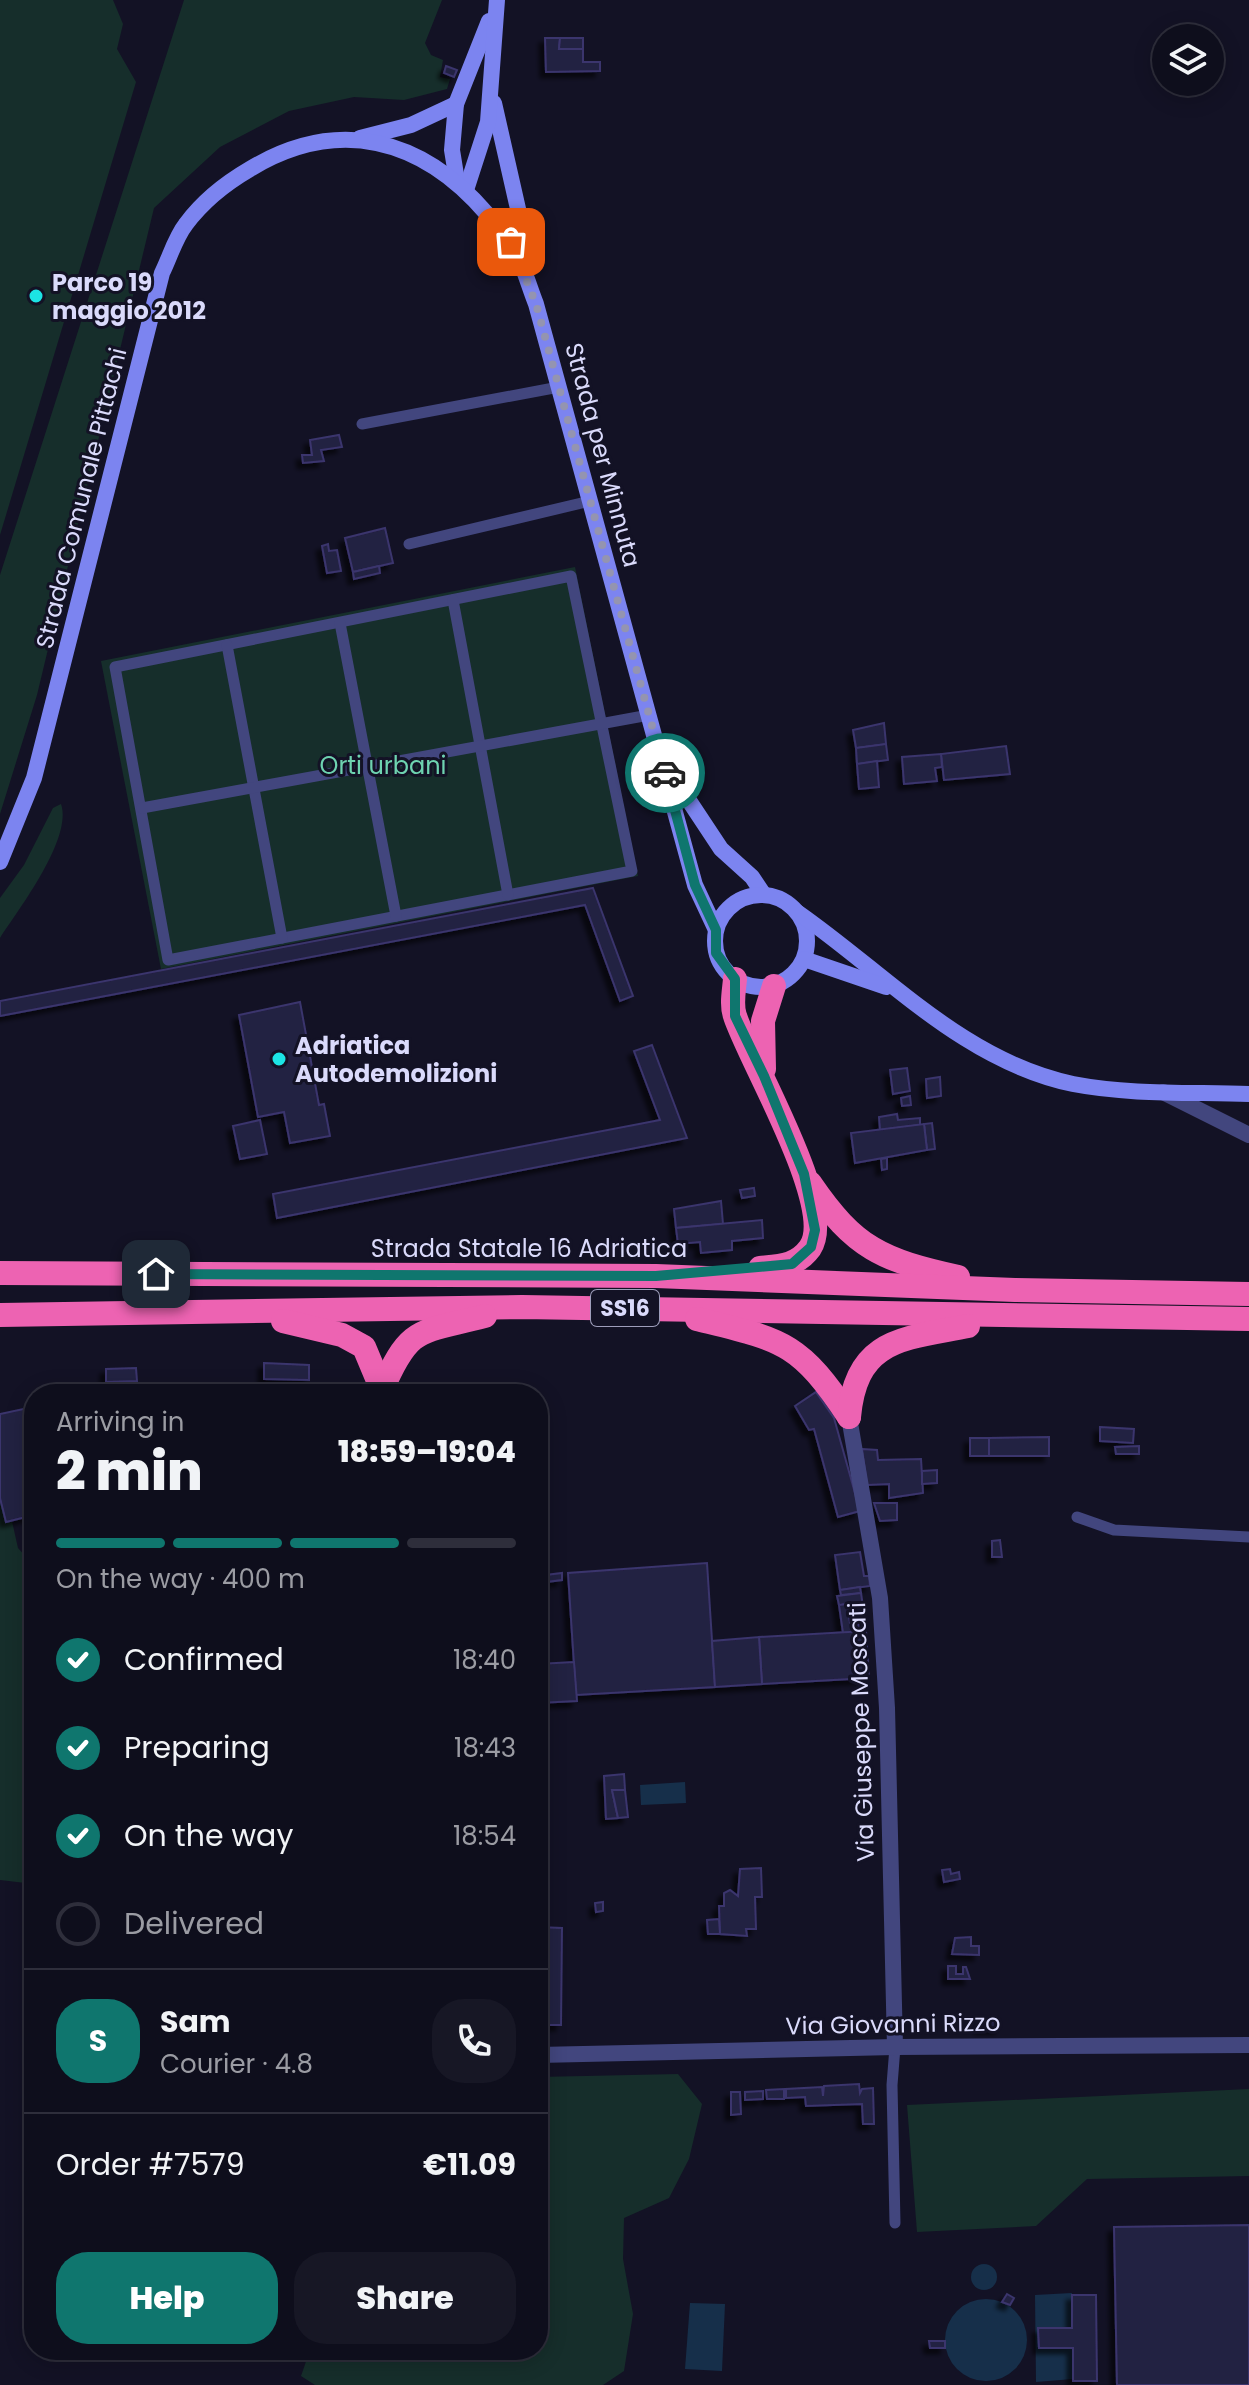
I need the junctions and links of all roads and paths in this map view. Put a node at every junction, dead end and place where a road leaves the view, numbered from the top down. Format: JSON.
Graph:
{"nodes":[{"id":1,"x":497,"y":0,"type":"edge"},
{"id":2,"x":490,"y":84,"type":"junction"},
{"id":3,"x":456,"y":104,"type":"junction"},
{"id":4,"x":359,"y":138,"type":"junction"},
{"id":5,"x":462,"y":185,"type":"junction"},
{"id":6,"x":521,"y":267,"type":"junction"},
{"id":7,"x":559,"y":387,"type":"junction"},
{"id":8,"x":362,"y":424,"type":"dead end"},
{"id":9,"x":590,"y":501,"type":"junction"},
{"id":10,"x":409,"y":544,"type":"dead end"},
{"id":11,"x":453,"y":600,"type":"junction"},
{"id":12,"x":340,"y":623,"type":"junction"},
{"id":13,"x":227,"y":645,"type":"junction"},
{"id":14,"x":649,"y":715,"type":"junction"},
{"id":15,"x":602,"y":724,"type":"junction"},
{"id":16,"x":480,"y":746,"type":"junction"},
{"id":17,"x":659,"y":748,"type":"junction"},
{"id":18,"x":367,"y":767,"type":"junction"},
{"id":19,"x":254,"y":788,"type":"junction"},
{"id":20,"x":142,"y":808,"type":"junction"},
{"id":21,"x":0,"y":862,"type":"edge"},
{"id":22,"x":508,"y":895,"type":"junction"},
{"id":23,"x":764,"y":895,"type":"junction"},
{"id":24,"x":797,"y":912,"type":"junction"},
{"id":25,"x":396,"y":916,"type":"junction"},
{"id":26,"x":716,"y":930,"type":"junction"},
{"id":27,"x":282,"y":938,"type":"junction"},
{"id":28,"x":804,"y":959,"type":"junction"},
{"id":29,"x":735,"y":979,"type":"junction"},
{"id":30,"x":774,"y":986,"type":"junction"},
{"id":31,"x":892,"y":989,"type":"junction"},
{"id":32,"x":764,"y":1076,"type":"junction"},
{"id":33,"x":1161,"y":1091,"type":"junction"},
{"id":34,"x":1249,"y":1094,"type":"edge"},
{"id":35,"x":1249,"y":1135,"type":"edge"},
{"id":36,"x":804,"y":1174,"type":"junction"},
{"id":37,"x":0,"y":1273,"type":"edge"},
{"id":38,"x":656,"y":1276,"type":"junction"},
{"id":39,"x":1015,"y":1290,"type":"junction"},
{"id":40,"x":1249,"y":1294,"type":"edge"},
{"id":41,"x":522,"y":1307,"type":"junction"},
{"id":42,"x":653,"y":1308,"type":"junction"},
{"id":43,"x":213,"y":1312,"type":"junction"},
{"id":44,"x":0,"y":1315,"type":"edge"},
{"id":45,"x":1016,"y":1316,"type":"junction"},
{"id":46,"x":1214,"y":1318,"type":"junction"},
{"id":47,"x":1249,"y":1319,"type":"edge"},
{"id":48,"x":1249,"y":1326,"type":"edge"},
{"id":49,"x":379,"y":1384,"type":"edge"},
{"id":50,"x":385,"y":1384,"type":"edge"},
{"id":51,"x":849,"y":1417,"type":"junction"},
{"id":52,"x":1077,"y":1517,"type":"dead end"},
{"id":53,"x":1249,"y":1537,"type":"edge"},
{"id":54,"x":1249,"y":2045,"type":"edge"},
{"id":55,"x":895,"y":2047,"type":"junction"},
{"id":56,"x":548,"y":2055,"type":"edge"},
{"id":57,"x":895,"y":2223,"type":"dead end"}],
"edges":[{"from":1,"to":2,"type":"street"},
{"from":1,"to":3,"type":"street"},
{"from":2,"to":5,"type":"street"},
{"from":2,"to":6,"type":"street"},
{"from":3,"to":4,"type":"street"},
{"from":3,"to":5,"type":"street"},
{"from":4,"to":5,"type":"street","name":"Strada Comunale Pittachi"},
{"from":4,"to":21,"type":"street","name":"Strada Comunale Pittachi"},
{"from":5,"to":6,"type":"street","name":"Strada per Minnuta"},
{"from":6,"to":7,"type":"street","name":"Strada per Minnuta"},
{"from":7,"to":8,"type":"lane"},
{"from":7,"to":9,"type":"street","name":"Strada per Minnuta"},
{"from":9,"to":10,"type":"lane"},
{"from":9,"to":14,"type":"street","name":"Strada per Minnuta"},
{"from":11,"to":12,"type":"lane"},
{"from":11,"to":15,"type":"lane"},
{"from":11,"to":16,"type":"lane"},
{"from":12,"to":13,"type":"lane"},
{"from":12,"to":18,"type":"lane"},
{"from":13,"to":19,"type":"lane"},
{"from":13,"to":20,"type":"lane"},
{"from":14,"to":15,"type":"lane"},
{"from":14,"to":17,"type":"street","name":"Strada per Minnuta"},
{"from":15,"to":16,"type":"lane"},
{"from":15,"to":22,"type":"lane"},
{"from":16,"to":18,"type":"lane"},
{"from":16,"to":22,"type":"lane"},
{"from":17,"to":23,"type":"street","name":"Strada per Minnuta"},
{"from":17,"to":26,"type":"street","name":"Strada per Minnuta"},
{"from":18,"to":19,"type":"lane"},
{"from":18,"to":25,"type":"lane"},
{"from":19,"to":20,"type":"lane"},
{"from":19,"to":27,"type":"lane"},
{"from":20,"to":27,"type":"lane"},
{"from":22,"to":25,"type":"lane"},
{"from":23,"to":24,"type":"street"},
{"from":23,"to":26,"type":"street"},
{"from":24,"to":28,"type":"street"},
{"from":24,"to":31,"type":"street"},
{"from":25,"to":27,"type":"lane"},
{"from":26,"to":29,"type":"street"},
{"from":28,"to":30,"type":"street"},
{"from":28,"to":31,"type":"street"},
{"from":29,"to":30,"type":"street"},
{"from":29,"to":32,"type":"highway"},
{"from":30,"to":32,"type":"highway"},
{"from":31,"to":33,"type":"street"},
{"from":32,"to":36,"type":"highway"},
{"from":33,"to":34,"type":"street"},
{"from":33,"to":35,"type":"street"},
{"from":36,"to":38,"type":"highway"},
{"from":36,"to":39,"type":"highway"},
{"from":37,"to":38,"type":"highway","name":"Strada Statale 16 Adriatica","number":"SS16"},
{"from":38,"to":39,"type":"highway","name":"Strada Statale 16 Adriatica","number":"SS16"},
{"from":39,"to":40,"type":"highway","name":"Strada Statale 16 Adriatica","number":"SS16"},
{"from":41,"to":42,"type":"highway","number":"SS16"},
{"from":41,"to":43,"type":"highway","number":"SS16"},
{"from":41,"to":50,"type":"highway"},
{"from":42,"to":45,"type":"highway","number":"SS16"},
{"from":42,"to":51,"type":"highway"},
{"from":43,"to":44,"type":"highway","number":"SS16"},
{"from":43,"to":49,"type":"highway"},
{"from":45,"to":46,"type":"highway","number":"SS16"},
{"from":45,"to":51,"type":"highway"},
{"from":46,"to":47,"type":"highway","number":"SS16"},
{"from":46,"to":48,"type":"lane"},
{"from":51,"to":55,"type":"street","name":"Via Giuseppe Moscati"},
{"from":52,"to":53,"type":"lane"},
{"from":54,"to":55,"type":"street","name":"Via Giovanni Rizzo"},
{"from":55,"to":56,"type":"street","name":"Via Giovanni Rizzo"},
{"from":55,"to":57,"type":"lane"}]}
